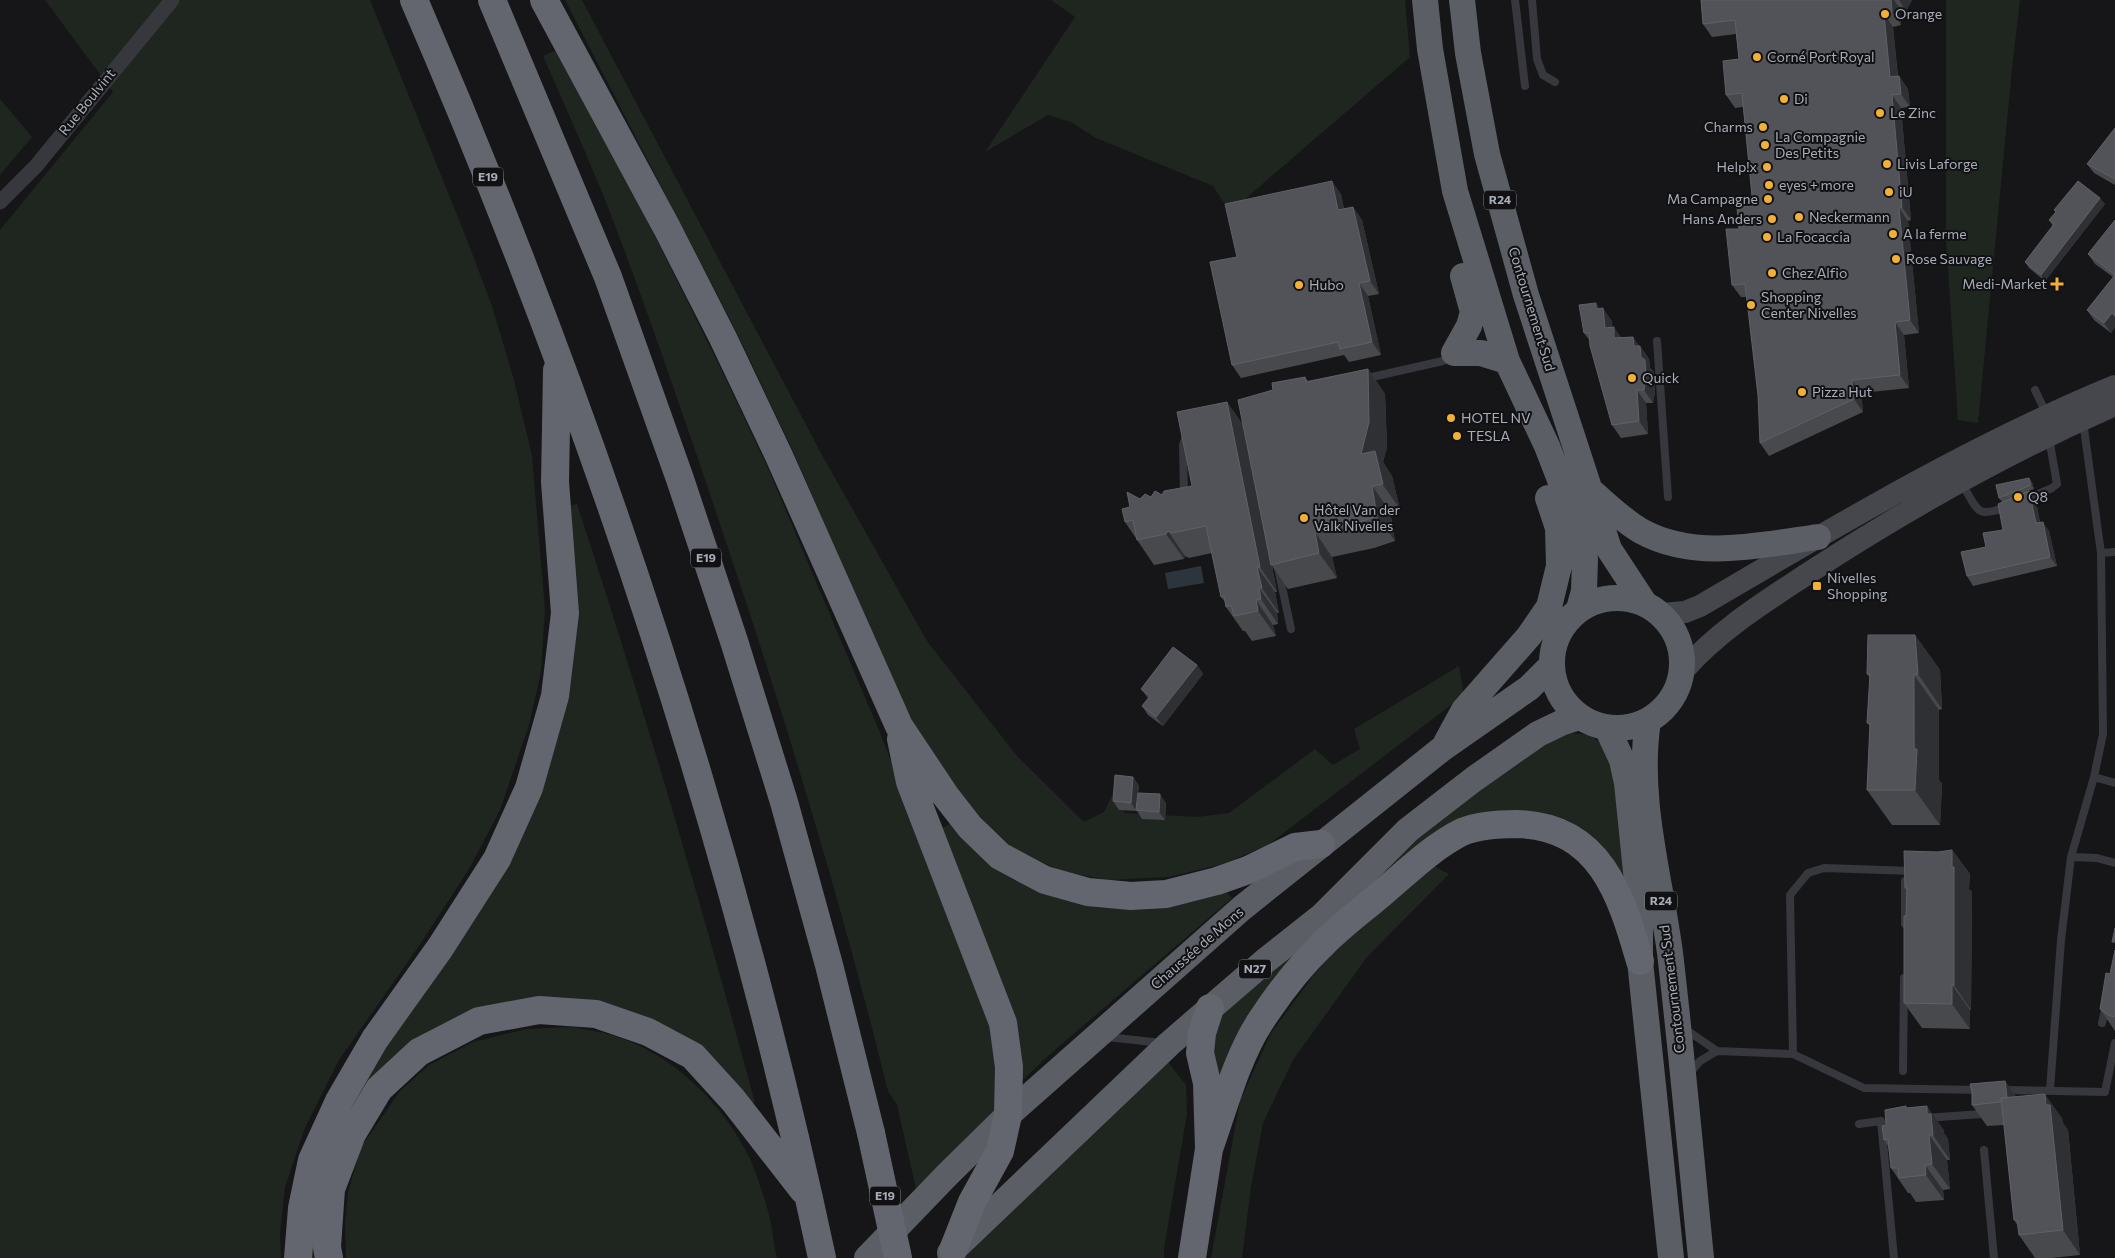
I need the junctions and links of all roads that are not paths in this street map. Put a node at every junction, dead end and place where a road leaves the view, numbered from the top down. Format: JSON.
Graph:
{"nodes":[{"id":1,"x":172,"y":0,"type":"edge"},
{"id":2,"x":414,"y":0,"type":"edge"},
{"id":3,"x":492,"y":0,"type":"edge"},
{"id":4,"x":544,"y":0,"type":"edge"},
{"id":5,"x":1425,"y":0,"type":"edge"},
{"id":6,"x":1462,"y":0,"type":"edge"},
{"id":7,"x":1515,"y":0,"type":"edge"},
{"id":8,"x":1532,"y":0,"type":"edge"},
{"id":9,"x":1556,"y":82,"type":"dead end"},
{"id":10,"x":1525,"y":86,"type":"dead end"},
{"id":11,"x":1455,"y":191,"type":"junction"},
{"id":12,"x":0,"y":202,"type":"edge"},
{"id":13,"x":1657,"y":341,"type":"dead end"},
{"id":14,"x":1454,"y":353,"type":"junction"},
{"id":15,"x":557,"y":356,"type":"junction"},
{"id":16,"x":1507,"y":361,"type":"junction"},
{"id":17,"x":1352,"y":382,"type":"edge"},
{"id":18,"x":2115,"y":386,"type":"edge"},
{"id":19,"x":2035,"y":390,"type":"dead end"},
{"id":20,"x":2115,"y":405,"type":"edge"},
{"id":21,"x":2082,"y":410,"type":"junction"},
{"id":22,"x":2048,"y":426,"type":"junction"},
{"id":23,"x":1188,"y":431,"type":"edge"},
{"id":24,"x":1960,"y":482,"type":"junction"},
{"id":25,"x":1590,"y":490,"type":"junction"},
{"id":26,"x":1668,"y":497,"type":"dead end"},
{"id":27,"x":1176,"y":498,"type":"edge"},
{"id":28,"x":1818,"y":537,"type":"junction"},
{"id":29,"x":2115,"y":552,"type":"edge"},
{"id":30,"x":2101,"y":553,"type":"junction"},
{"id":31,"x":1277,"y":563,"type":"edge"},
{"id":32,"x":1579,"y":609,"type":"junction"},
{"id":33,"x":1653,"y":609,"type":"junction"},
{"id":34,"x":1292,"y":629,"type":"dead end"},
{"id":35,"x":1551,"y":666,"type":"junction"},
{"id":36,"x":1683,"y":671,"type":"junction"},
{"id":37,"x":1579,"y":717,"type":"junction"},
{"id":38,"x":1648,"y":721,"type":"junction"},
{"id":39,"x":898,"y":726,"type":"junction"},
{"id":40,"x":1607,"y":728,"type":"junction"},
{"id":41,"x":1443,"y":748,"type":"junction"},
{"id":42,"x":2094,"y":778,"type":"junction"},
{"id":43,"x":2115,"y":783,"type":"edge"},
{"id":44,"x":1321,"y":844,"type":"junction"},
{"id":45,"x":2071,"y":857,"type":"junction"},
{"id":46,"x":2115,"y":863,"type":"edge"},
{"id":47,"x":1906,"y":870,"type":"junction"},
{"id":48,"x":1922,"y":871,"type":"edge"},
{"id":49,"x":1905,"y":937,"type":"edge"},
{"id":50,"x":1640,"y":961,"type":"junction"},
{"id":51,"x":1904,"y":966,"type":"edge"},
{"id":52,"x":2108,"y":996,"type":"edge"},
{"id":53,"x":1210,"y":1008,"type":"junction"},
{"id":54,"x":1677,"y":1023,"type":"junction"},
{"id":55,"x":2102,"y":1023,"type":"edge"},
{"id":56,"x":1097,"y":1036,"type":"junction"},
{"id":57,"x":2115,"y":1042,"type":"edge"},
{"id":58,"x":1169,"y":1044,"type":"junction"},
{"id":59,"x":1717,"y":1051,"type":"junction"},
{"id":60,"x":1794,"y":1054,"type":"junction"},
{"id":61,"x":1903,"y":1071,"type":"dead end"},
{"id":62,"x":1683,"y":1080,"type":"junction"},
{"id":63,"x":2050,"y":1090,"type":"junction"},
{"id":64,"x":1982,"y":1114,"type":"edge"},
{"id":65,"x":1008,"y":1115,"type":"junction"},
{"id":66,"x":1918,"y":1119,"type":"edge"},
{"id":67,"x":1890,"y":1120,"type":"edge"},
{"id":68,"x":1881,"y":1121,"type":"junction"},
{"id":69,"x":1859,"y":1124,"type":"dead end"},
{"id":70,"x":1209,"y":1149,"type":"junction"},
{"id":71,"x":1984,"y":1150,"type":"dead end"},
{"id":72,"x":809,"y":1198,"type":"junction"},
{"id":73,"x":949,"y":1254,"type":"edge"},
{"id":74,"x":298,"y":1258,"type":"edge"},
{"id":75,"x":329,"y":1258,"type":"edge"},
{"id":76,"x":822,"y":1258,"type":"edge"},
{"id":77,"x":867,"y":1258,"type":"edge"},
{"id":78,"x":898,"y":1258,"type":"edge"},
{"id":79,"x":1192,"y":1258,"type":"edge"},
{"id":80,"x":1671,"y":1258,"type":"edge"},
{"id":81,"x":1701,"y":1258,"type":"edge"},
{"id":82,"x":1894,"y":1258,"type":"edge"},
{"id":83,"x":1994,"y":1258,"type":"edge"}],
"edges":[{"from":1,"to":12,"type":"street","name":"Rue Boulvint"},
{"from":2,"to":15,"type":"highway","number":"E19"},
{"from":3,"to":78,"type":"highway","number":"E19","bridge":true},
{"from":4,"to":39,"type":"highway"},
{"from":5,"to":11,"type":"highway"},
{"from":6,"to":25,"type":"highway","name":"Contournement Sud","number":"R24"},
{"from":7,"to":10,"type":"lane"},
{"from":8,"to":9,"type":"lane"},
{"from":11,"to":14,"type":"highway"},
{"from":11,"to":16,"type":"highway"},
{"from":13,"to":26,"type":"lane"},
{"from":14,"to":16,"type":"highway"},
{"from":14,"to":17,"type":"lane"},
{"from":15,"to":72,"type":"highway","number":"E19"},
{"from":15,"to":74,"type":"highway"},
{"from":16,"to":32,"type":"highway"},
{"from":16,"to":41,"type":"highway"},
{"from":18,"to":21,"type":"main road"},
{"from":19,"to":22,"type":"lane"},
{"from":20,"to":21,"type":"main road"},
{"from":21,"to":22,"type":"main road"},
{"from":21,"to":30,"type":"lane"},
{"from":22,"to":24,"type":"main road"},
{"from":22,"to":24,"type":"lane"},
{"from":22,"to":28,"type":"main road"},
{"from":23,"to":27,"type":"lane"},
{"from":24,"to":36,"type":"main road"},
{"from":25,"to":28,"type":"highway"},
{"from":25,"to":33,"type":"highway","name":"Contournement Sud","number":"R24"},
{"from":28,"to":33,"type":"main road"},
{"from":29,"to":30,"type":"lane"},
{"from":30,"to":42,"type":"lane"},
{"from":31,"to":34,"type":"lane"},
{"from":32,"to":33,"type":"highway","number":"R24"},
{"from":32,"to":35,"type":"highway","number":"R24"},
{"from":33,"to":36,"type":"highway","number":"R24"},
{"from":35,"to":37,"type":"highway","number":"R24"},
{"from":35,"to":41,"type":"highway","name":"Chaussée de Mons"},
{"from":36,"to":38,"type":"highway","number":"R24"},
{"from":37,"to":40,"type":"highway","number":"R24"},
{"from":37,"to":53,"type":"highway","number":"N27"},
{"from":38,"to":40,"type":"highway","number":"R24"},
{"from":38,"to":54,"type":"highway","name":"Contournement Sud","number":"R24"},
{"from":39,"to":44,"type":"highway"},
{"from":39,"to":65,"type":"highway"},
{"from":40,"to":50,"type":"highway","name":"Contournement Sud","number":"R24"},
{"from":41,"to":44,"type":"highway","name":"Chaussée de Mons"},
{"from":42,"to":43,"type":"lane"},
{"from":42,"to":45,"type":"lane"},
{"from":44,"to":56,"type":"highway","name":"Chaussée de Mons"},
{"from":45,"to":46,"type":"lane"},
{"from":45,"to":63,"type":"lane"},
{"from":47,"to":48,"type":"lane"},
{"from":47,"to":49,"type":"lane"},
{"from":47,"to":60,"type":"lane"},
{"from":50,"to":70,"type":"highway"},
{"from":50,"to":80,"type":"highway","name":"Contournement Sud","number":"R24"},
{"from":51,"to":61,"type":"lane"},
{"from":52,"to":55,"type":"lane"},
{"from":53,"to":58,"type":"highway","number":"N27"},
{"from":53,"to":70,"type":"highway"},
{"from":54,"to":59,"type":"lane"},
{"from":54,"to":62,"type":"highway","name":"Contournement Sud","number":"R24"},
{"from":56,"to":58,"type":"lane"},
{"from":56,"to":65,"type":"highway","name":"Chaussée de Mons"},
{"from":57,"to":63,"type":"lane"},
{"from":58,"to":73,"type":"highway","number":"N27"},
{"from":59,"to":60,"type":"lane"},
{"from":59,"to":62,"type":"lane"},
{"from":60,"to":63,"type":"lane"},
{"from":62,"to":81,"type":"highway","name":"Contournement Sud","number":"R24"},
{"from":64,"to":66,"type":"lane"},
{"from":65,"to":73,"type":"highway"},
{"from":65,"to":77,"type":"highway","name":"Chaussée de Mons"},
{"from":67,"to":68,"type":"lane"},
{"from":68,"to":69,"type":"lane"},
{"from":68,"to":82,"type":"lane"},
{"from":70,"to":79,"type":"highway"},
{"from":71,"to":83,"type":"lane"},
{"from":72,"to":75,"type":"highway"},
{"from":72,"to":76,"type":"highway","number":"E19"}]}
